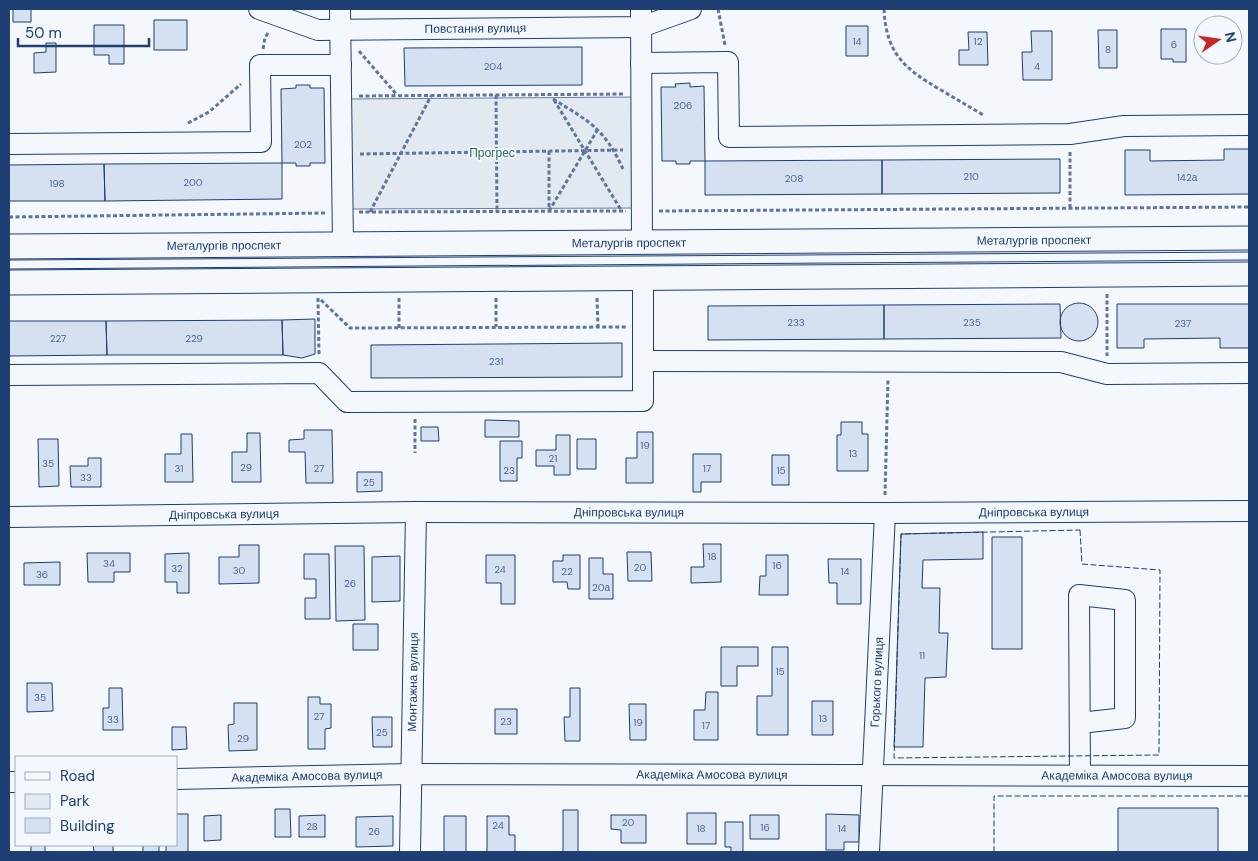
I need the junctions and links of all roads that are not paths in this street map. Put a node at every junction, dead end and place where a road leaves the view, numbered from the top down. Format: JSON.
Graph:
{"nodes":[{"id":1,"x":259,"y":9,"type":"edge"},
{"id":2,"x":340,"y":9,"type":"edge"},
{"id":3,"x":691,"y":9,"type":"edge"},
{"id":4,"x":641,"y":18,"type":"edge"},
{"id":5,"x":340,"y":29,"type":"junction"},
{"id":6,"x":641,"y":63,"type":"junction"},
{"id":7,"x":341,"y":65,"type":"junction"},
{"id":8,"x":1249,"y":125,"type":"edge"},
{"id":9,"x":9,"y":144,"type":"edge"},
{"id":10,"x":1249,"y":239,"type":"edge"},
{"id":11,"x":642,"y":243,"type":"junction"},
{"id":12,"x":343,"y":245,"type":"junction"},
{"id":13,"x":9,"y":248,"type":"edge"},
{"id":14,"x":1249,"y":273,"type":"edge"},
{"id":15,"x":643,"y":277,"type":"junction"},
{"id":16,"x":344,"y":279,"type":"junction"},
{"id":17,"x":9,"y":282,"type":"edge"},
{"id":18,"x":643,"y":361,"type":"junction"},
{"id":19,"x":1249,"y":373,"type":"edge"},
{"id":20,"x":9,"y":375,"type":"edge"},
{"id":21,"x":1249,"y":511,"type":"edge"},
{"id":22,"x":416,"y":512,"type":"junction"},
{"id":23,"x":885,"y":513,"type":"junction"},
{"id":24,"x":9,"y":517,"type":"edge"},
{"id":25,"x":1080,"y":723,"type":"junction"},
{"id":26,"x":411,"y":774,"type":"junction"},
{"id":27,"x":872,"y":774,"type":"junction"},
{"id":28,"x":1080,"y":775,"type":"junction"},
{"id":29,"x":1249,"y":776,"type":"edge"},
{"id":30,"x":178,"y":779,"type":"edge"},
{"id":31,"x":410,"y":852,"type":"edge"},
{"id":32,"x":869,"y":852,"type":"edge"}],
"edges":[{"from":1,"to":5,"type":"street","name":"Повстання вулиця"},
{"from":2,"to":5,"type":"street"},
{"from":3,"to":4,"type":"street","name":"Повстання вулиця"},
{"from":4,"to":5,"type":"street","name":"Повстання вулиця"},
{"from":4,"to":6,"type":"street"},
{"from":5,"to":7,"type":"street"},
{"from":6,"to":8,"type":"street"},
{"from":6,"to":11,"type":"street"},
{"from":7,"to":9,"type":"street"},
{"from":7,"to":12,"type":"street"},
{"from":10,"to":11,"type":"main road","name":"Металургів проспект"},
{"from":11,"to":12,"type":"main road","name":"Металургів проспект"},
{"from":11,"to":15,"type":"main road"},
{"from":12,"to":13,"type":"main road","name":"Металургів проспект"},
{"from":12,"to":16,"type":"main road"},
{"from":14,"to":15,"type":"main road"},
{"from":15,"to":16,"type":"main road"},
{"from":15,"to":18,"type":"street"},
{"from":16,"to":17,"type":"main road"},
{"from":18,"to":19,"type":"street"},
{"from":18,"to":20,"type":"street"},
{"from":21,"to":23,"type":"street","name":"Дніпровська вулиця"},
{"from":22,"to":23,"type":"street","name":"Дніпровська вулиця"},
{"from":22,"to":24,"type":"street","name":"Дніпровська вулиця"},
{"from":22,"to":26,"type":"street","name":"Монтажна вулиця"},
{"from":23,"to":27,"type":"street","name":"Горького вулиця"},
{"from":25,"to":25,"type":"street"},
{"from":25,"to":28,"type":"street"},
{"from":26,"to":27,"type":"street","name":"Академіка Амосова вулиця"},
{"from":26,"to":30,"type":"street","name":"Академіка Амосова вулиця"},
{"from":26,"to":31,"type":"street","name":"Монтажна вулиця"},
{"from":27,"to":28,"type":"street","name":"Академіка Амосова вулиця"},
{"from":27,"to":32,"type":"street","name":"Горького вулиця"},
{"from":28,"to":29,"type":"street","name":"Академіка Амосова вулиця"}]}
